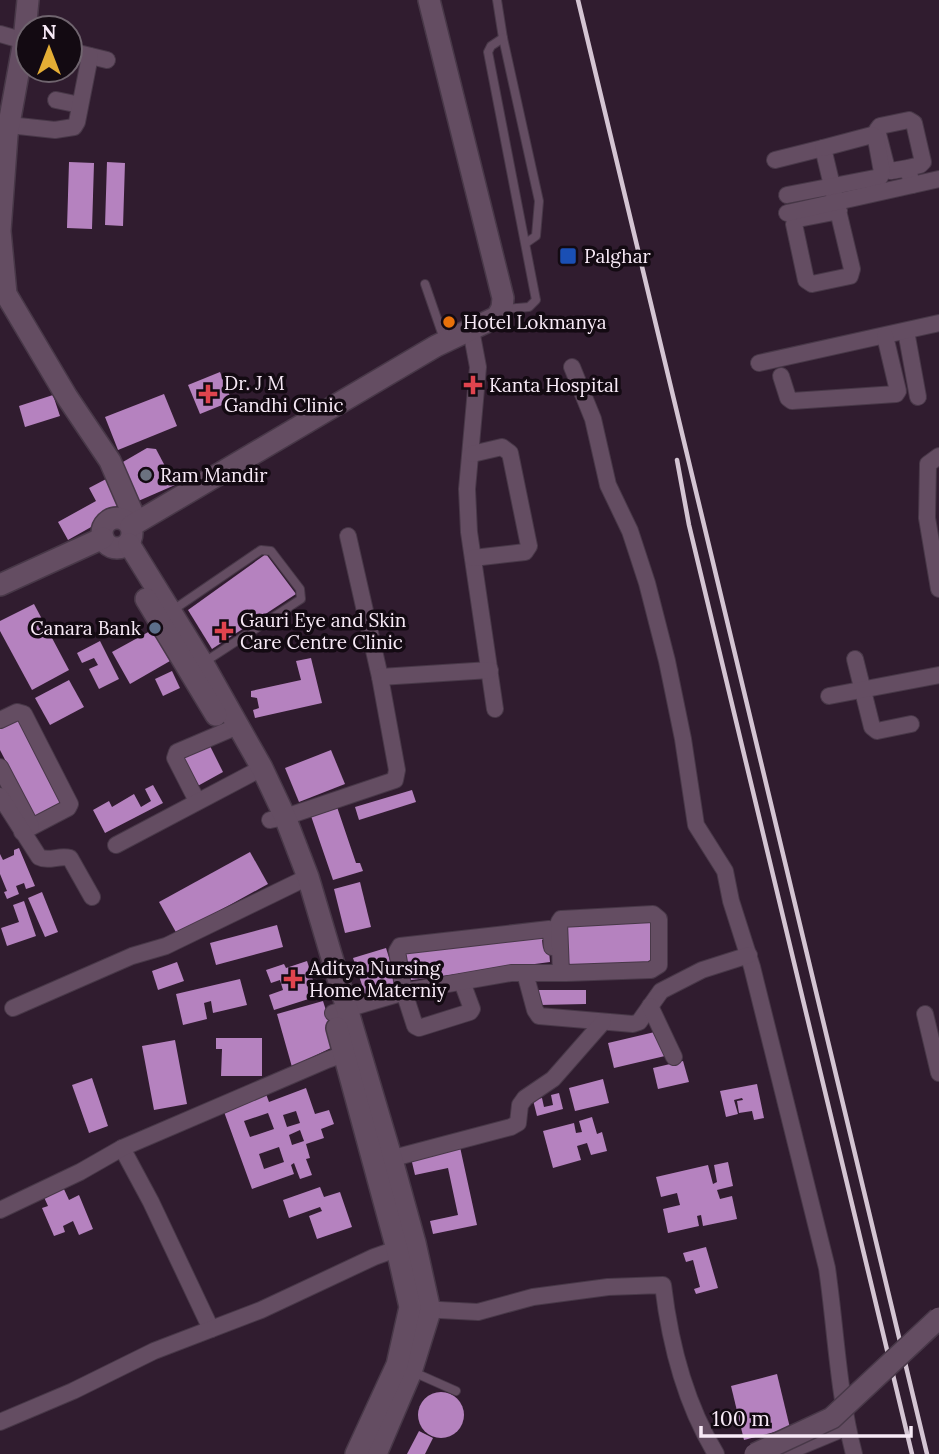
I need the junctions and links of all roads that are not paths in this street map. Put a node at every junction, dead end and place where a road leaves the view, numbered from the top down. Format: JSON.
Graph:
{"nodes":[{"id":1,"x":429,"y":0,"type":"edge"},
{"id":2,"x":497,"y":0,"type":"edge"},
{"id":3,"x":503,"y":38,"type":"junction"},
{"id":4,"x":84,"y":54,"type":"edge"},
{"id":5,"x":90,"y":56,"type":"junction"},
{"id":6,"x":107,"y":60,"type":"dead end"},
{"id":7,"x":17,"y":84,"type":"edge"},
{"id":8,"x":55,"y":100,"type":"dead end"},
{"id":9,"x":80,"y":105,"type":"junction"},
{"id":10,"x":9,"y":125,"type":"junction"},
{"id":11,"x":823,"y":148,"type":"junction"},
{"id":12,"x":775,"y":160,"type":"dead end"},
{"id":13,"x":908,"y":168,"type":"dead end"},
{"id":14,"x":939,"y":179,"type":"edge"},
{"id":15,"x":912,"y":185,"type":"junction"},
{"id":16,"x":787,"y":195,"type":"dead end"},
{"id":17,"x":836,"y":200,"type":"junction"},
{"id":18,"x":787,"y":213,"type":"dead end"},
{"id":19,"x":526,"y":243,"type":"junction"},
{"id":20,"x":1,"y":253,"type":"edge"},
{"id":21,"x":425,"y":284,"type":"dead end"},
{"id":22,"x":501,"y":309,"type":"junction"},
{"id":23,"x":939,"y":323,"type":"edge"},
{"id":24,"x":471,"y":330,"type":"junction"},
{"id":25,"x":906,"y":331,"type":"junction"},
{"id":26,"x":885,"y":336,"type":"junction"},
{"id":27,"x":445,"y":342,"type":"junction"},
{"id":28,"x":759,"y":363,"type":"dead end"},
{"id":29,"x":572,"y":367,"type":"dead end"},
{"id":30,"x":781,"y":376,"type":"dead end"},
{"id":31,"x":918,"y":397,"type":"dead end"},
{"id":32,"x":472,"y":454,"type":"junction"},
{"id":33,"x":939,"y":456,"type":"edge"},
{"id":34,"x":348,"y":536,"type":"dead end"},
{"id":35,"x":120,"y":539,"type":"junction"},
{"id":36,"x":473,"y":558,"type":"junction"},
{"id":37,"x":0,"y":585,"type":"edge"},
{"id":38,"x":939,"y":589,"type":"edge"},
{"id":39,"x":165,"y":615,"type":"junction"},
{"id":40,"x":855,"y":659,"type":"dead end"},
{"id":41,"x":196,"y":667,"type":"junction"},
{"id":42,"x":489,"y":670,"type":"junction"},
{"id":43,"x":939,"y":675,"type":"edge"},
{"id":44,"x":380,"y":677,"type":"junction"},
{"id":45,"x":863,"y":690,"type":"junction"},
{"id":46,"x":828,"y":696,"type":"dead end"},
{"id":47,"x":495,"y":709,"type":"dead end"},
{"id":48,"x":0,"y":720,"type":"edge"},
{"id":49,"x":911,"y":724,"type":"dead end"},
{"id":50,"x":232,"y":728,"type":"junction"},
{"id":51,"x":0,"y":767,"type":"edge"},
{"id":52,"x":256,"y":771,"type":"junction"},
{"id":53,"x":0,"y":796,"type":"edge"},
{"id":54,"x":197,"y":801,"type":"junction"},
{"id":55,"x":278,"y":819,"type":"junction"},
{"id":56,"x":27,"y":829,"type":"junction"},
{"id":57,"x":116,"y":845,"type":"dead end"},
{"id":58,"x":302,"y":880,"type":"junction"},
{"id":59,"x":92,"y":897,"type":"dead end"},
{"id":60,"x":749,"y":955,"type":"junction"},
{"id":61,"x":525,"y":974,"type":"junction"},
{"id":62,"x":557,"y":974,"type":"junction"},
{"id":63,"x":462,"y":982,"type":"junction"},
{"id":64,"x":404,"y":992,"type":"junction"},
{"id":65,"x":650,"y":1006,"type":"junction"},
{"id":66,"x":13,"y":1008,"type":"dead end"},
{"id":67,"x":339,"y":1011,"type":"junction"},
{"id":68,"x":925,"y":1014,"type":"dead end"},
{"id":69,"x":603,"y":1022,"type":"junction"},
{"id":70,"x":351,"y":1051,"type":"junction"},
{"id":71,"x":674,"y":1057,"type":"dead end"},
{"id":72,"x":939,"y":1073,"type":"edge"},
{"id":73,"x":122,"y":1148,"type":"junction"},
{"id":74,"x":383,"y":1161,"type":"junction"},
{"id":75,"x":0,"y":1210,"type":"edge"},
{"id":76,"x":406,"y":1246,"type":"junction"},
{"id":77,"x":420,"y":1309,"type":"junction"},
{"id":78,"x":939,"y":1318,"type":"edge"},
{"id":79,"x":211,"y":1329,"type":"junction"},
{"id":80,"x":404,"y":1368,"type":"junction"},
{"id":81,"x":456,"y":1391,"type":"dead end"},
{"id":82,"x":0,"y":1422,"type":"edge"},
{"id":83,"x":847,"y":1427,"type":"junction"},
{"id":84,"x":356,"y":1454,"type":"edge"},
{"id":85,"x":376,"y":1454,"type":"edge"},
{"id":86,"x":716,"y":1454,"type":"edge"},
{"id":87,"x":755,"y":1454,"type":"edge"},
{"id":88,"x":782,"y":1454,"type":"edge"},
{"id":89,"x":854,"y":1454,"type":"edge"}],
"edges":[{"from":1,"to":22,"type":"street"},
{"from":2,"to":3,"type":"lane"},
{"from":3,"to":19,"type":"lane"},
{"from":3,"to":19,"type":"lane"},
{"from":4,"to":5,"type":"street"},
{"from":5,"to":6,"type":"street"},
{"from":5,"to":9,"type":"street"},
{"from":7,"to":10,"type":"street"},
{"from":8,"to":9,"type":"street"},
{"from":9,"to":10,"type":"street"},
{"from":10,"to":20,"type":"street"},
{"from":11,"to":12,"type":"street"},
{"from":11,"to":17,"type":"street"},
{"from":11,"to":17,"type":"street"},
{"from":13,"to":15,"type":"street"},
{"from":14,"to":15,"type":"street"},
{"from":15,"to":17,"type":"street"},
{"from":16,"to":17,"type":"street"},
{"from":17,"to":17,"type":"street"},
{"from":17,"to":18,"type":"street"},
{"from":19,"to":22,"type":"lane"},
{"from":20,"to":35,"type":"street"},
{"from":21,"to":27,"type":"lane"},
{"from":22,"to":24,"type":"street"},
{"from":23,"to":25,"type":"street"},
{"from":24,"to":27,"type":"street"},
{"from":24,"to":32,"type":"street"},
{"from":25,"to":26,"type":"street"},
{"from":25,"to":31,"type":"street"},
{"from":26,"to":28,"type":"street"},
{"from":26,"to":30,"type":"street"},
{"from":27,"to":35,"type":"street"},
{"from":29,"to":60,"type":"street"},
{"from":32,"to":36,"type":"street"},
{"from":32,"to":36,"type":"street"},
{"from":33,"to":38,"type":"street"},
{"from":34,"to":44,"type":"street"},
{"from":35,"to":37,"type":"street"},
{"from":35,"to":39,"type":"street"},
{"from":36,"to":42,"type":"street"},
{"from":39,"to":41,"type":"street"},
{"from":39,"to":41,"type":"lane"},
{"from":40,"to":45,"type":"street"},
{"from":41,"to":50,"type":"street"},
{"from":42,"to":44,"type":"street"},
{"from":42,"to":47,"type":"street"},
{"from":43,"to":45,"type":"street"},
{"from":44,"to":55,"type":"street"},
{"from":45,"to":46,"type":"street"},
{"from":45,"to":49,"type":"street"},
{"from":48,"to":56,"type":"street"},
{"from":50,"to":52,"type":"street"},
{"from":50,"to":54,"type":"street"},
{"from":51,"to":56,"type":"street"},
{"from":52,"to":54,"type":"street"},
{"from":52,"to":55,"type":"street"},
{"from":53,"to":56,"type":"street"},
{"from":54,"to":57,"type":"street"},
{"from":55,"to":58,"type":"street"},
{"from":56,"to":59,"type":"street"},
{"from":58,"to":66,"type":"street"},
{"from":58,"to":67,"type":"street"},
{"from":60,"to":65,"type":"street"},
{"from":60,"to":83,"type":"street"},
{"from":61,"to":62,"type":"street"},
{"from":61,"to":63,"type":"street"},
{"from":61,"to":69,"type":"street"},
{"from":62,"to":62,"type":"street"},
{"from":62,"to":64,"type":"street"},
{"from":63,"to":64,"type":"street"},
{"from":63,"to":64,"type":"street"},
{"from":64,"to":67,"type":"street"},
{"from":65,"to":69,"type":"street"},
{"from":65,"to":71,"type":"street"},
{"from":67,"to":70,"type":"street"},
{"from":68,"to":72,"type":"street"},
{"from":69,"to":74,"type":"street"},
{"from":70,"to":73,"type":"street"},
{"from":70,"to":74,"type":"street"},
{"from":73,"to":75,"type":"street"},
{"from":73,"to":79,"type":"street"},
{"from":74,"to":76,"type":"street"},
{"from":76,"to":77,"type":"street"},
{"from":76,"to":79,"type":"street"},
{"from":77,"to":80,"type":"street"},
{"from":77,"to":86,"type":"street"},
{"from":78,"to":87,"type":"street","bridge":true},
{"from":79,"to":82,"type":"street"},
{"from":80,"to":81,"type":"lane"},
{"from":80,"to":84,"type":"street"},
{"from":80,"to":85,"type":"street"},
{"from":83,"to":88,"type":"street"},
{"from":83,"to":89,"type":"street"}]}
